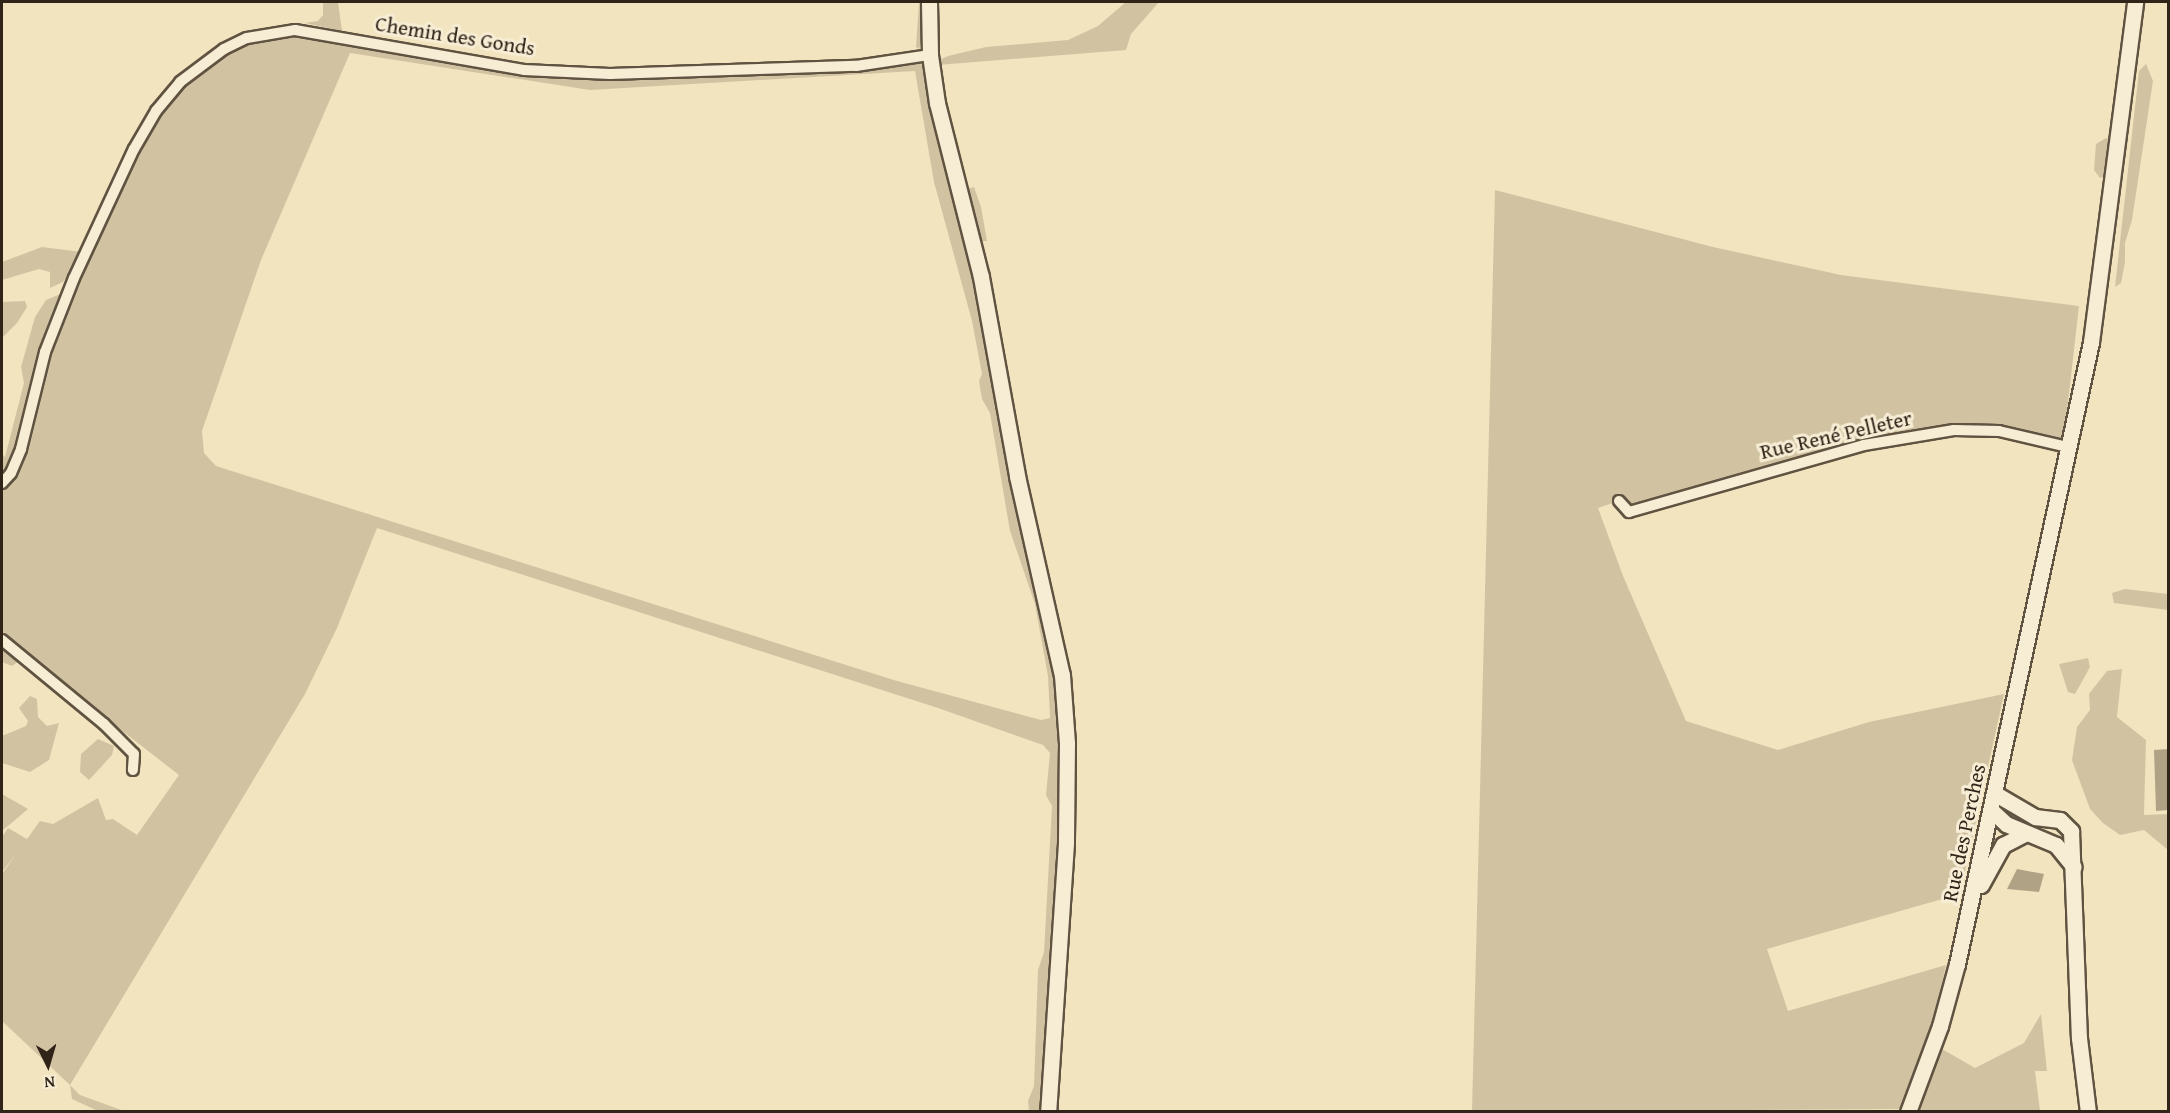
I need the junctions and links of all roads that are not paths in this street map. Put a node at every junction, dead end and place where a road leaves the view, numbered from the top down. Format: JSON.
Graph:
{"nodes":[{"id":1,"x":929,"y":2,"type":"edge"},
{"id":2,"x":2135,"y":2,"type":"edge"},
{"id":3,"x":930,"y":55,"type":"junction"},
{"id":4,"x":2068,"y":447,"type":"junction"},
{"id":5,"x":2,"y":483,"type":"edge"},
{"id":6,"x":1619,"y":501,"type":"dead end"},
{"id":7,"x":2,"y":640,"type":"edge"},
{"id":8,"x":133,"y":770,"type":"dead end"},
{"id":9,"x":1994,"y":793,"type":"junction"},
{"id":10,"x":1991,"y":810,"type":"junction"},
{"id":11,"x":2025,"y":834,"type":"junction"},
{"id":12,"x":2074,"y":867,"type":"junction"},
{"id":13,"x":1970,"y":909,"type":"junction"},
{"id":14,"x":1048,"y":1112,"type":"edge"},
{"id":15,"x":1908,"y":1112,"type":"edge"},
{"id":16,"x":2088,"y":1112,"type":"edge"}],
"edges":[{"from":1,"to":3,"type":"street"},
{"from":2,"to":4,"type":"street","name":"Rue des Perches"},
{"from":3,"to":5,"type":"street","name":"Chemin des Gonds"},
{"from":3,"to":14,"type":"street"},
{"from":4,"to":6,"type":"street","name":"Rue René Pelleter"},
{"from":4,"to":9,"type":"street","name":"Rue des Perches"},
{"from":7,"to":8,"type":"street"},
{"from":9,"to":10,"type":"street","name":"Rue des Perches"},
{"from":9,"to":12,"type":"street"},
{"from":10,"to":11,"type":"street"},
{"from":10,"to":13,"type":"street","name":"Rue des Perches"},
{"from":11,"to":12,"type":"street"},
{"from":11,"to":13,"type":"street"},
{"from":12,"to":16,"type":"street"},
{"from":13,"to":15,"type":"street","name":"Rue des Perches"}]}
